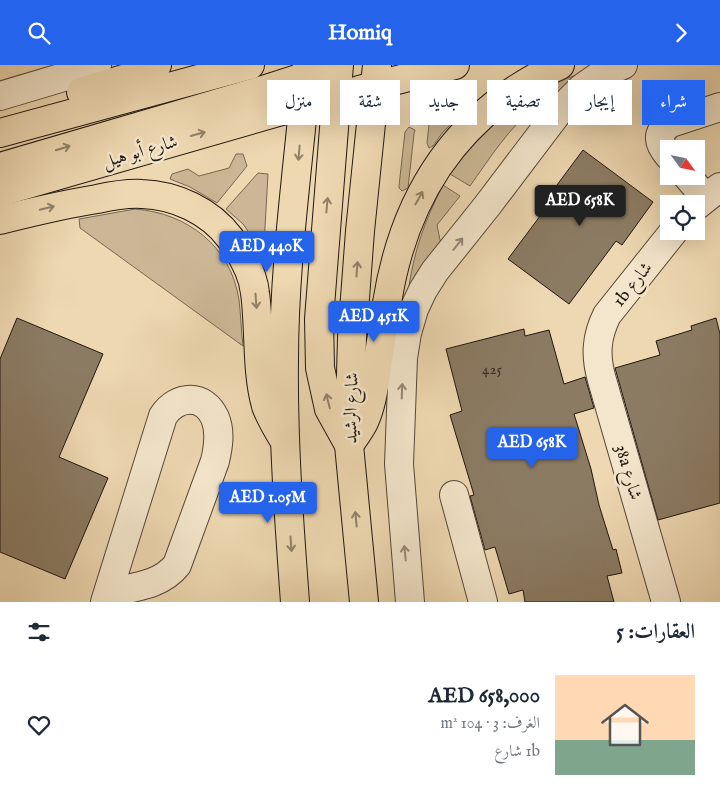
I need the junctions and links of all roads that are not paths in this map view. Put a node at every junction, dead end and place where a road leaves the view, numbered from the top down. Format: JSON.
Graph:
{"nodes":[{"id":1,"x":97,"y":65,"type":"edge"},
{"id":2,"x":157,"y":65,"type":"edge"},
{"id":3,"x":250,"y":65,"type":"edge"},
{"id":4,"x":454,"y":65,"type":"edge"},
{"id":5,"x":560,"y":65,"type":"edge"},
{"id":6,"x":623,"y":65,"type":"edge"},
{"id":7,"x":341,"y":66,"type":"edge"},
{"id":8,"x":307,"y":70,"type":"edge"},
{"id":9,"x":376,"y":75,"type":"edge"},
{"id":10,"x":0,"y":95,"type":"edge"},
{"id":11,"x":336,"y":96,"type":"junction"},
{"id":12,"x":330,"y":98,"type":"edge"},
{"id":13,"x":720,"y":107,"type":"edge"},
{"id":14,"x":267,"y":115,"type":"edge"},
{"id":15,"x":0,"y":121,"type":"edge"},
{"id":16,"x":302,"y":125,"type":"edge"},
{"id":17,"x":0,"y":133,"type":"edge"},
{"id":18,"x":660,"y":140,"type":"edge"},
{"id":19,"x":0,"y":167,"type":"edge"},
{"id":20,"x":696,"y":185,"type":"edge"},
{"id":21,"x":0,"y":192,"type":"edge"},
{"id":22,"x":707,"y":197,"type":"edge"},
{"id":23,"x":0,"y":220,"type":"edge"},
{"id":24,"x":667,"y":240,"type":"edge"},
{"id":25,"x":598,"y":341,"type":"joint"},
{"id":26,"x":286,"y":443,"type":"junction"},
{"id":27,"x":349,"y":445,"type":"junction"},
{"id":28,"x":454,"y":495,"type":"dead end"},
{"id":29,"x":106,"y":597,"type":"edge"},
{"id":30,"x":295,"y":602,"type":"edge"},
{"id":31,"x":364,"y":602,"type":"edge"},
{"id":32,"x":410,"y":602,"type":"edge"},
{"id":33,"x":483,"y":602,"type":"edge"},
{"id":34,"x":666,"y":602,"type":"edge"}],
"edges":[{"from":1,"to":10,"type":"street"},
{"from":2,"to":15,"type":"main road"},
{"from":3,"to":17,"type":"main road"},
{"from":4,"to":9,"type":"main road","name":"شارع أبو هيل"},
{"from":27,"to":5,"type":"main road","one_way":true},
{"from":32,"to":6,"type":"street","one_way":true},
{"from":7,"to":8,"type":"main road"},
{"from":7,"to":11,"type":"main road"},
{"from":19,"to":8,"type":"main road","one_way":true},
{"from":9,"to":11,"type":"main road","name":"شارع أبو هيل"},
{"from":27,"to":9,"type":"main road","name":"شارع الرشيد","one_way":true},
{"from":11,"to":12,"type":"main road","name":"شارع أبو هيل"},
{"from":27,"to":11,"type":"main road","one_way":true},
{"from":13,"to":18,"type":"street"},
{"from":21,"to":14,"type":"main road","name":"شارع أبو هيل","one_way":true},
{"from":16,"to":26,"type":"main road","one_way":true},
{"from":20,"to":22,"type":"street"},
{"from":23,"to":26,"type":"main road","one_way":true},
{"from":24,"to":25,"type":"street","name":"1b شارع"},
{"from":25,"to":34,"type":"street","name":"38a شارع"},
{"from":26,"to":30,"type":"main road","one_way":true},
{"from":31,"to":27,"type":"main road","name":"شارع الرشيد","one_way":true},
{"from":28,"to":33,"type":"street"},
{"from":29,"to":29,"type":"street"}]}
